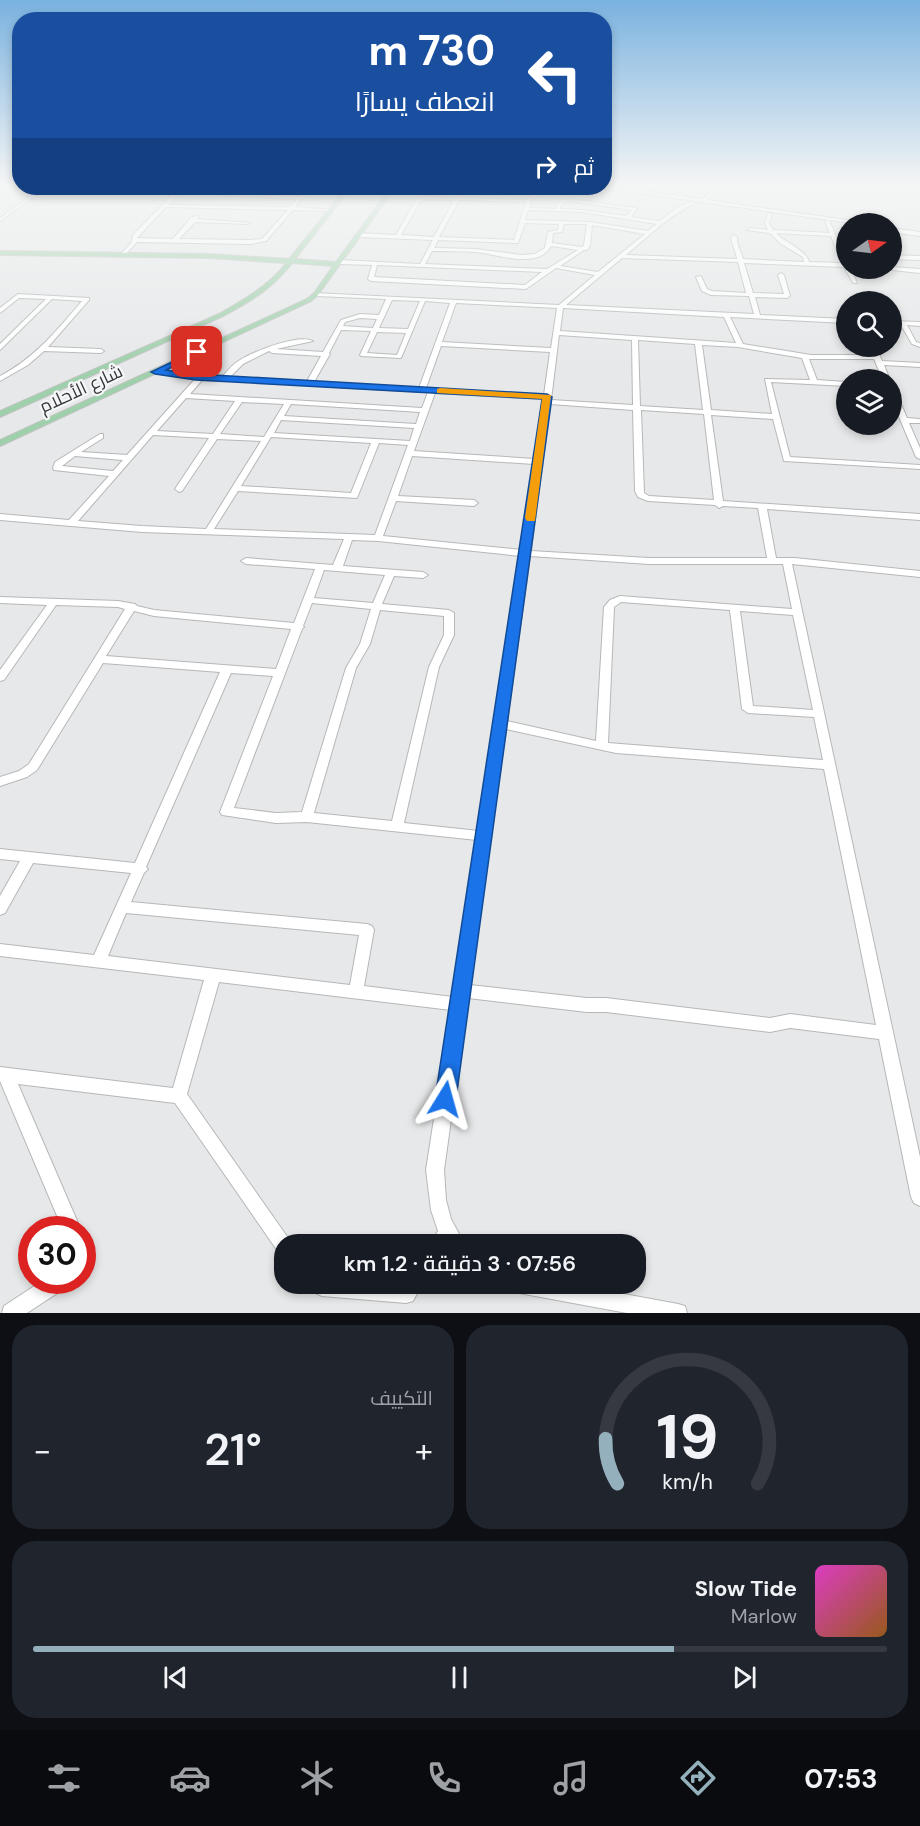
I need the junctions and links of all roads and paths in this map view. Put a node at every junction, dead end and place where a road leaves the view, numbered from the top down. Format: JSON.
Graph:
{"nodes":[{"id":1,"x":132,"y":245,"type":"edge"},
{"id":2,"x":351,"y":245,"type":"edge"},
{"id":3,"x":432,"y":245,"type":"edge"},
{"id":4,"x":549,"y":245,"type":"edge"},
{"id":5,"x":559,"y":245,"type":"edge"},
{"id":6,"x":587,"y":245,"type":"edge"},
{"id":7,"x":635,"y":245,"type":"edge"},
{"id":8,"x":736,"y":245,"type":"edge"},
{"id":9,"x":787,"y":245,"type":"edge"},
{"id":10,"x":301,"y":247,"type":"joint"},
{"id":11,"x":430,"y":249,"type":"junction"},
{"id":12,"x":585,"y":249,"type":"junction"},
{"id":13,"x":123,"y":255,"type":"junction"},
{"id":14,"x":0,"y":256,"type":"edge"},
{"id":15,"x":621,"y":256,"type":"junction"},
{"id":16,"x":163,"y":257,"type":"junction"},
{"id":17,"x":902,"y":257,"type":"edge"},
{"id":18,"x":920,"y":258,"type":"edge"},
{"id":19,"x":256,"y":259,"type":"junction"},
{"id":20,"x":740,"y":261,"type":"junction"},
{"id":21,"x":807,"y":263,"type":"junction"},
{"id":22,"x":288,"y":264,"type":"junction"},
{"id":23,"x":375,"y":264,"type":"junction"},
{"id":24,"x":337,"y":265,"type":"junction"},
{"id":25,"x":422,"y":265,"type":"junction"},
{"id":26,"x":836,"y":265,"type":"edge"},
{"id":27,"x":558,"y":267,"type":"junction"},
{"id":28,"x":505,"y":270,"type":"junction"},
{"id":29,"x":902,"y":270,"type":"edge"},
{"id":30,"x":549,"y":271,"type":"junction"},
{"id":31,"x":920,"y":271,"type":"edge"},
{"id":32,"x":598,"y":274,"type":"junction"},
{"id":33,"x":782,"y":274,"type":"dead end"},
{"id":34,"x":699,"y":277,"type":"dead end"},
{"id":35,"x":853,"y":279,"type":"edge"},
{"id":36,"x":855,"y":282,"type":"dead end"},
{"id":37,"x":500,"y":285,"type":"junction"},
{"id":38,"x":316,"y":294,"type":"junction"},
{"id":39,"x":752,"y":296,"type":"junction"},
{"id":40,"x":51,"y":297,"type":"junction"},
{"id":41,"x":390,"y":298,"type":"junction"},
{"id":42,"x":423,"y":300,"type":"junction"},
{"id":43,"x":454,"y":301,"type":"junction"},
{"id":44,"x":560,"y":307,"type":"junction"},
{"id":45,"x":0,"y":311,"type":"edge"},
{"id":46,"x":726,"y":315,"type":"junction"},
{"id":47,"x":382,"y":317,"type":"junction"},
{"id":48,"x":758,"y":317,"type":"junction"},
{"id":49,"x":836,"y":321,"type":"edge"},
{"id":50,"x":903,"y":324,"type":"joint"},
{"id":51,"x":920,"y":324,"type":"edge"},
{"id":52,"x":340,"y":328,"type":"junction"},
{"id":53,"x":376,"y":330,"type":"junction"},
{"id":54,"x":410,"y":332,"type":"junction"},
{"id":55,"x":316,"y":333,"type":"dead end"},
{"id":56,"x":556,"y":333,"type":"junction"},
{"id":57,"x":635,"y":337,"type":"junction"},
{"id":58,"x":0,"y":338,"type":"edge"},
{"id":59,"x":10,"y":338,"type":"junction"},
{"id":60,"x":310,"y":341,"type":"junction"},
{"id":61,"x":698,"y":342,"type":"junction"},
{"id":62,"x":439,"y":344,"type":"junction"},
{"id":63,"x":740,"y":345,"type":"junction"},
{"id":64,"x":920,"y":345,"type":"edge"},
{"id":65,"x":0,"y":348,"type":"edge"},
{"id":66,"x":44,"y":349,"type":"junction"},
{"id":67,"x":554,"y":350,"type":"junction"},
{"id":68,"x":101,"y":351,"type":"dead end"},
{"id":69,"x":269,"y":351,"type":"junction"},
{"id":70,"x":304,"y":352,"type":"junction"},
{"id":71,"x":327,"y":354,"type":"junction"},
{"id":72,"x":806,"y":356,"type":"junction"},
{"id":73,"x":877,"y":357,"type":"edge"},
{"id":74,"x":878,"y":360,"type":"junction"},
{"id":75,"x":920,"y":365,"type":"edge"},
{"id":76,"x":882,"y":369,"type":"edge"},
{"id":77,"x":155,"y":372,"type":"junction"},
{"id":78,"x":201,"y":377,"type":"junction"},
{"id":79,"x":225,"y":378,"type":"junction"},
{"id":80,"x":0,"y":379,"type":"edge"},
{"id":81,"x":814,"y":382,"type":"junction"},
{"id":82,"x":310,"y":383,"type":"junction"},
{"id":83,"x":836,"y":383,"type":"edge"},
{"id":84,"x":427,"y":390,"type":"junction"},
{"id":85,"x":183,"y":396,"type":"junction"},
{"id":86,"x":240,"y":399,"type":"junction"},
{"id":87,"x":547,"y":400,"type":"junction"},
{"id":88,"x":289,"y":402,"type":"junction"},
{"id":89,"x":637,"y":408,"type":"junction"},
{"id":90,"x":424,"y":410,"type":"junction"},
{"id":91,"x":707,"y":413,"type":"junction"},
{"id":92,"x":0,"y":414,"type":"edge"},
{"id":93,"x":902,"y":415,"type":"edge"},
{"id":94,"x":777,"y":417,"type":"junction"},
{"id":95,"x":279,"y":418,"type":"junction"},
{"id":96,"x":904,"y":420,"type":"junction"},
{"id":97,"x":920,"y":421,"type":"edge"},
{"id":98,"x":418,"y":426,"type":"junction"},
{"id":99,"x":151,"y":433,"type":"junction"},
{"id":100,"x":100,"y":436,"type":"dead end"},
{"id":101,"x":214,"y":436,"type":"junction"},
{"id":102,"x":267,"y":437,"type":"junction"},
{"id":103,"x":376,"y":441,"type":"junction"},
{"id":104,"x":0,"y":443,"type":"edge"},
{"id":105,"x":412,"y":443,"type":"junction"},
{"id":106,"x":409,"y":453,"type":"junction"},
{"id":107,"x":73,"y":454,"type":"junction"},
{"id":108,"x":920,"y":456,"type":"edge"},
{"id":109,"x":129,"y":458,"type":"junction"},
{"id":110,"x":538,"y":462,"type":"junction"},
{"id":111,"x":920,"y":466,"type":"edge"},
{"id":112,"x":114,"y":474,"type":"junction"},
{"id":113,"x":235,"y":488,"type":"junction"},
{"id":114,"x":179,"y":489,"type":"dead end"},
{"id":115,"x":393,"y":498,"type":"junction"},
{"id":116,"x":474,"y":503,"type":"dead end"},
{"id":117,"x":719,"y":505,"type":"junction"},
{"id":118,"x":762,"y":507,"type":"junction"},
{"id":119,"x":0,"y":517,"type":"edge"},
{"id":120,"x":920,"y":517,"type":"edge"},
{"id":121,"x":72,"y":522,"type":"junction"},
{"id":122,"x":208,"y":532,"type":"junction"},
{"id":123,"x":349,"y":537,"type":"junction"},
{"id":124,"x":378,"y":538,"type":"junction"},
{"id":125,"x":526,"y":552,"type":"junction"},
{"id":126,"x":772,"y":560,"type":"junction"},
{"id":127,"x":246,"y":561,"type":"dead end"},
{"id":128,"x":787,"y":561,"type":"junction"},
{"id":129,"x":321,"y":567,"type":"junction"},
{"id":130,"x":337,"y":568,"type":"junction"},
{"id":131,"x":391,"y":572,"type":"junction"},
{"id":132,"x":423,"y":574,"type":"dead end"},
{"id":133,"x":920,"y":574,"type":"edge"},
{"id":134,"x":0,"y":600,"type":"edge"},
{"id":135,"x":309,"y":600,"type":"junction"},
{"id":136,"x":54,"y":601,"type":"junction"},
{"id":137,"x":132,"y":606,"type":"junction"},
{"id":138,"x":376,"y":607,"type":"junction"},
{"id":139,"x":735,"y":607,"type":"junction"},
{"id":140,"x":798,"y":612,"type":"junction"},
{"id":141,"x":299,"y":627,"type":"junction"},
{"id":142,"x":99,"y":659,"type":"junction"},
{"id":143,"x":227,"y":669,"type":"junction"},
{"id":144,"x":281,"y":673,"type":"junction"},
{"id":145,"x":0,"y":678,"type":"edge"},
{"id":146,"x":819,"y":714,"type":"junction"},
{"id":147,"x":501,"y":724,"type":"junction"},
{"id":148,"x":602,"y":746,"type":"junction"},
{"id":149,"x":830,"y":765,"type":"junction"},
{"id":150,"x":0,"y":782,"type":"edge"},
{"id":151,"x":307,"y":817,"type":"junction"},
{"id":152,"x":397,"y":826,"type":"junction"},
{"id":153,"x":484,"y":836,"type":"junction"},
{"id":154,"x":0,"y":854,"type":"edge"},
{"id":155,"x":29,"y":857,"type":"junction"},
{"id":156,"x":141,"y":869,"type":"junction"},
{"id":157,"x":123,"y":907,"type":"junction"},
{"id":158,"x":0,"y":909,"type":"edge"},
{"id":159,"x":0,"y":950,"type":"edge"},
{"id":160,"x":98,"y":962,"type":"junction"},
{"id":161,"x":213,"y":976,"type":"junction"},
{"id":162,"x":356,"y":992,"type":"junction"},
{"id":163,"x":460,"y":998,"type":"junction"},
{"id":164,"x":887,"y":1033,"type":"junction"},
{"id":165,"x":3,"y":1074,"type":"edge"},
{"id":166,"x":178,"y":1096,"type":"junction"},
{"id":167,"x":920,"y":1197,"type":"edge"},
{"id":168,"x":66,"y":1216,"type":"edge"},
{"id":169,"x":276,"y":1234,"type":"edge"},
{"id":170,"x":445,"y":1234,"type":"edge"},
{"id":171,"x":39,"y":1294,"type":"edge"},
{"id":172,"x":574,"y":1294,"type":"edge"},
{"id":173,"x":11,"y":1313,"type":"edge"},
{"id":174,"x":678,"y":1313,"type":"edge"}],
"edges":[{"from":1,"to":13,"type":"street"},
{"from":2,"to":24,"type":"main road","name":"شارع الأحلام"},
{"from":3,"to":11,"type":"street"},
{"from":4,"to":11,"type":"street"},
{"from":5,"to":12,"type":"street"},
{"from":6,"to":12,"type":"street"},
{"from":7,"to":15,"type":"street"},
{"from":8,"to":20,"type":"street"},
{"from":9,"to":21,"type":"street"},
{"from":10,"to":19,"type":"main road"},
{"from":10,"to":22,"type":"main road","name":"شارع الأحلام"},
{"from":11,"to":25,"type":"street"},
{"from":12,"to":27,"type":"street"},
{"from":13,"to":14,"type":"main road"},
{"from":13,"to":16,"type":"main road"},
{"from":14,"to":16,"type":"main road"},
{"from":15,"to":20,"type":"street"},
{"from":15,"to":32,"type":"street"},
{"from":16,"to":19,"type":"main road"},
{"from":16,"to":22,"type":"main road"},
{"from":17,"to":18,"type":"street"},
{"from":19,"to":22,"type":"main road"},
{"from":20,"to":21,"type":"street"},
{"from":20,"to":39,"type":"street"},
{"from":21,"to":26,"type":"street"},
{"from":22,"to":24,"type":"main road"},
{"from":22,"to":92,"type":"main road","name":"شارع الأحلام"},
{"from":23,"to":24,"type":"street"},
{"from":23,"to":25,"type":"street"},
{"from":23,"to":37,"type":"street"},
{"from":24,"to":38,"type":"main road","name":"شارع الأحلام"},
{"from":25,"to":28,"type":"street"},
{"from":27,"to":30,"type":"street"},
{"from":27,"to":32,"type":"street"},
{"from":28,"to":30,"type":"street"},
{"from":28,"to":37,"type":"street"},
{"from":29,"to":31,"type":"street"},
{"from":30,"to":37,"type":"street"},
{"from":32,"to":44,"type":"street"},
{"from":33,"to":39,"type":"street"},
{"from":34,"to":39,"type":"street"},
{"from":35,"to":36,"type":"street"},
{"from":38,"to":41,"type":"street"},
{"from":38,"to":77,"type":"main road","name":"شارع الأحلام"},
{"from":39,"to":48,"type":"street"},
{"from":40,"to":45,"type":"street"},
{"from":40,"to":59,"type":"street"},
{"from":40,"to":66,"type":"street"},
{"from":41,"to":42,"type":"street"},
{"from":41,"to":47,"type":"street"},
{"from":42,"to":43,"type":"street"},
{"from":42,"to":54,"type":"street"},
{"from":43,"to":44,"type":"street"},
{"from":43,"to":62,"type":"street"},
{"from":44,"to":46,"type":"street"},
{"from":44,"to":56,"type":"street"},
{"from":46,"to":48,"type":"street"},
{"from":46,"to":63,"type":"street"},
{"from":47,"to":52,"type":"street"},
{"from":47,"to":53,"type":"street"},
{"from":48,"to":49,"type":"street"},
{"from":50,"to":51,"type":"street"},
{"from":50,"to":64,"type":"street"},
{"from":52,"to":53,"type":"street"},
{"from":52,"to":71,"type":"street"},
{"from":53,"to":54,"type":"street"},
{"from":53,"to":54,"type":"street"},
{"from":55,"to":60,"type":"street"},
{"from":56,"to":57,"type":"street"},
{"from":56,"to":67,"type":"street"},
{"from":57,"to":61,"type":"street"},
{"from":57,"to":89,"type":"street"},
{"from":58,"to":59,"type":"street"},
{"from":59,"to":65,"type":"street"},
{"from":60,"to":69,"type":"street"},
{"from":60,"to":70,"type":"street"},
{"from":61,"to":63,"type":"street"},
{"from":61,"to":91,"type":"street"},
{"from":62,"to":67,"type":"street"},
{"from":62,"to":84,"type":"street"},
{"from":63,"to":72,"type":"street"},
{"from":66,"to":68,"type":"street"},
{"from":66,"to":80,"type":"street"},
{"from":67,"to":87,"type":"street"},
{"from":69,"to":70,"type":"street"},
{"from":69,"to":79,"type":"street"},
{"from":70,"to":71,"type":"street"},
{"from":71,"to":82,"type":"street"},
{"from":72,"to":74,"type":"street"},
{"from":72,"to":81,"type":"street"},
{"from":73,"to":74,"type":"street"},
{"from":74,"to":75,"type":"street"},
{"from":74,"to":76,"type":"street"},
{"from":77,"to":78,"type":"street"},
{"from":77,"to":104,"type":"main road","name":"شارع الأحلام"},
{"from":78,"to":79,"type":"street"},
{"from":78,"to":85,"type":"street"},
{"from":79,"to":82,"type":"street"},
{"from":81,"to":83,"type":"street"},
{"from":81,"to":94,"type":"street"},
{"from":82,"to":84,"type":"street"},
{"from":84,"to":87,"type":"street"},
{"from":84,"to":90,"type":"street"},
{"from":85,"to":86,"type":"street"},
{"from":85,"to":99,"type":"street"},
{"from":86,"to":88,"type":"street"},
{"from":86,"to":101,"type":"street"},
{"from":87,"to":89,"type":"street"},
{"from":87,"to":110,"type":"street"},
{"from":88,"to":90,"type":"street"},
{"from":88,"to":95,"type":"street"},
{"from":89,"to":91,"type":"street"},
{"from":89,"to":117,"type":"street"},
{"from":90,"to":98,"type":"street"},
{"from":91,"to":94,"type":"street"},
{"from":91,"to":117,"type":"street"},
{"from":93,"to":96,"type":"street"},
{"from":94,"to":111,"type":"street"},
{"from":95,"to":98,"type":"street"},
{"from":95,"to":102,"type":"street"},
{"from":96,"to":97,"type":"street"},
{"from":96,"to":108,"type":"street"},
{"from":98,"to":105,"type":"street"},
{"from":99,"to":101,"type":"street"},
{"from":99,"to":109,"type":"street"},
{"from":100,"to":107,"type":"street"},
{"from":101,"to":102,"type":"street"},
{"from":101,"to":114,"type":"street"},
{"from":102,"to":103,"type":"street"},
{"from":102,"to":113,"type":"street"},
{"from":103,"to":105,"type":"street"},
{"from":103,"to":113,"type":"street"},
{"from":105,"to":106,"type":"street"},
{"from":106,"to":110,"type":"street"},
{"from":106,"to":115,"type":"street"},
{"from":107,"to":109,"type":"street"},
{"from":107,"to":112,"type":"street"},
{"from":109,"to":112,"type":"street"},
{"from":110,"to":125,"type":"street"},
{"from":112,"to":121,"type":"street"},
{"from":113,"to":122,"type":"street"},
{"from":115,"to":116,"type":"street"},
{"from":115,"to":124,"type":"street"},
{"from":117,"to":118,"type":"street"},
{"from":118,"to":120,"type":"street"},
{"from":118,"to":126,"type":"street"},
{"from":119,"to":121,"type":"street"},
{"from":121,"to":122,"type":"street"},
{"from":122,"to":123,"type":"street"},
{"from":123,"to":124,"type":"street"},
{"from":123,"to":130,"type":"street"},
{"from":124,"to":125,"type":"street"},
{"from":125,"to":126,"type":"street"},
{"from":125,"to":147,"type":"street"},
{"from":126,"to":128,"type":"street"},
{"from":127,"to":129,"type":"street"},
{"from":128,"to":133,"type":"street"},
{"from":128,"to":140,"type":"street"},
{"from":129,"to":130,"type":"street"},
{"from":129,"to":135,"type":"street"},
{"from":130,"to":131,"type":"street"},
{"from":131,"to":132,"type":"street"},
{"from":131,"to":138,"type":"street"},
{"from":134,"to":136,"type":"street"},
{"from":135,"to":138,"type":"street"},
{"from":135,"to":141,"type":"street"},
{"from":136,"to":137,"type":"street"},
{"from":136,"to":145,"type":"street"},
{"from":137,"to":141,"type":"street"},
{"from":137,"to":142,"type":"street"},
{"from":138,"to":151,"type":"street"},
{"from":138,"to":152,"type":"street"},
{"from":139,"to":140,"type":"street"},
{"from":139,"to":146,"type":"street"},
{"from":139,"to":148,"type":"street"},
{"from":140,"to":146,"type":"street"},
{"from":141,"to":144,"type":"street"},
{"from":142,"to":143,"type":"street"},
{"from":142,"to":150,"type":"street"},
{"from":143,"to":144,"type":"street"},
{"from":143,"to":156,"type":"street"},
{"from":144,"to":151,"type":"street"},
{"from":146,"to":149,"type":"street"},
{"from":147,"to":148,"type":"street"},
{"from":147,"to":153,"type":"street"},
{"from":148,"to":149,"type":"street"},
{"from":149,"to":164,"type":"street"},
{"from":151,"to":152,"type":"street"},
{"from":152,"to":153,"type":"street"},
{"from":153,"to":163,"type":"street"},
{"from":154,"to":155,"type":"street"},
{"from":155,"to":156,"type":"street"},
{"from":155,"to":158,"type":"street"},
{"from":156,"to":157,"type":"street"},
{"from":157,"to":160,"type":"street"},
{"from":157,"to":162,"type":"street"},
{"from":159,"to":160,"type":"street"},
{"from":160,"to":161,"type":"street"},
{"from":161,"to":162,"type":"street"},
{"from":161,"to":166,"type":"street"},
{"from":162,"to":163,"type":"street"},
{"from":163,"to":164,"type":"street"},
{"from":163,"to":170,"type":"street"},
{"from":164,"to":167,"type":"street"},
{"from":165,"to":166,"type":"street"},
{"from":165,"to":168,"type":"street"},
{"from":166,"to":169,"type":"street"},
{"from":171,"to":173,"type":"street"},
{"from":172,"to":174,"type":"street"}]}
